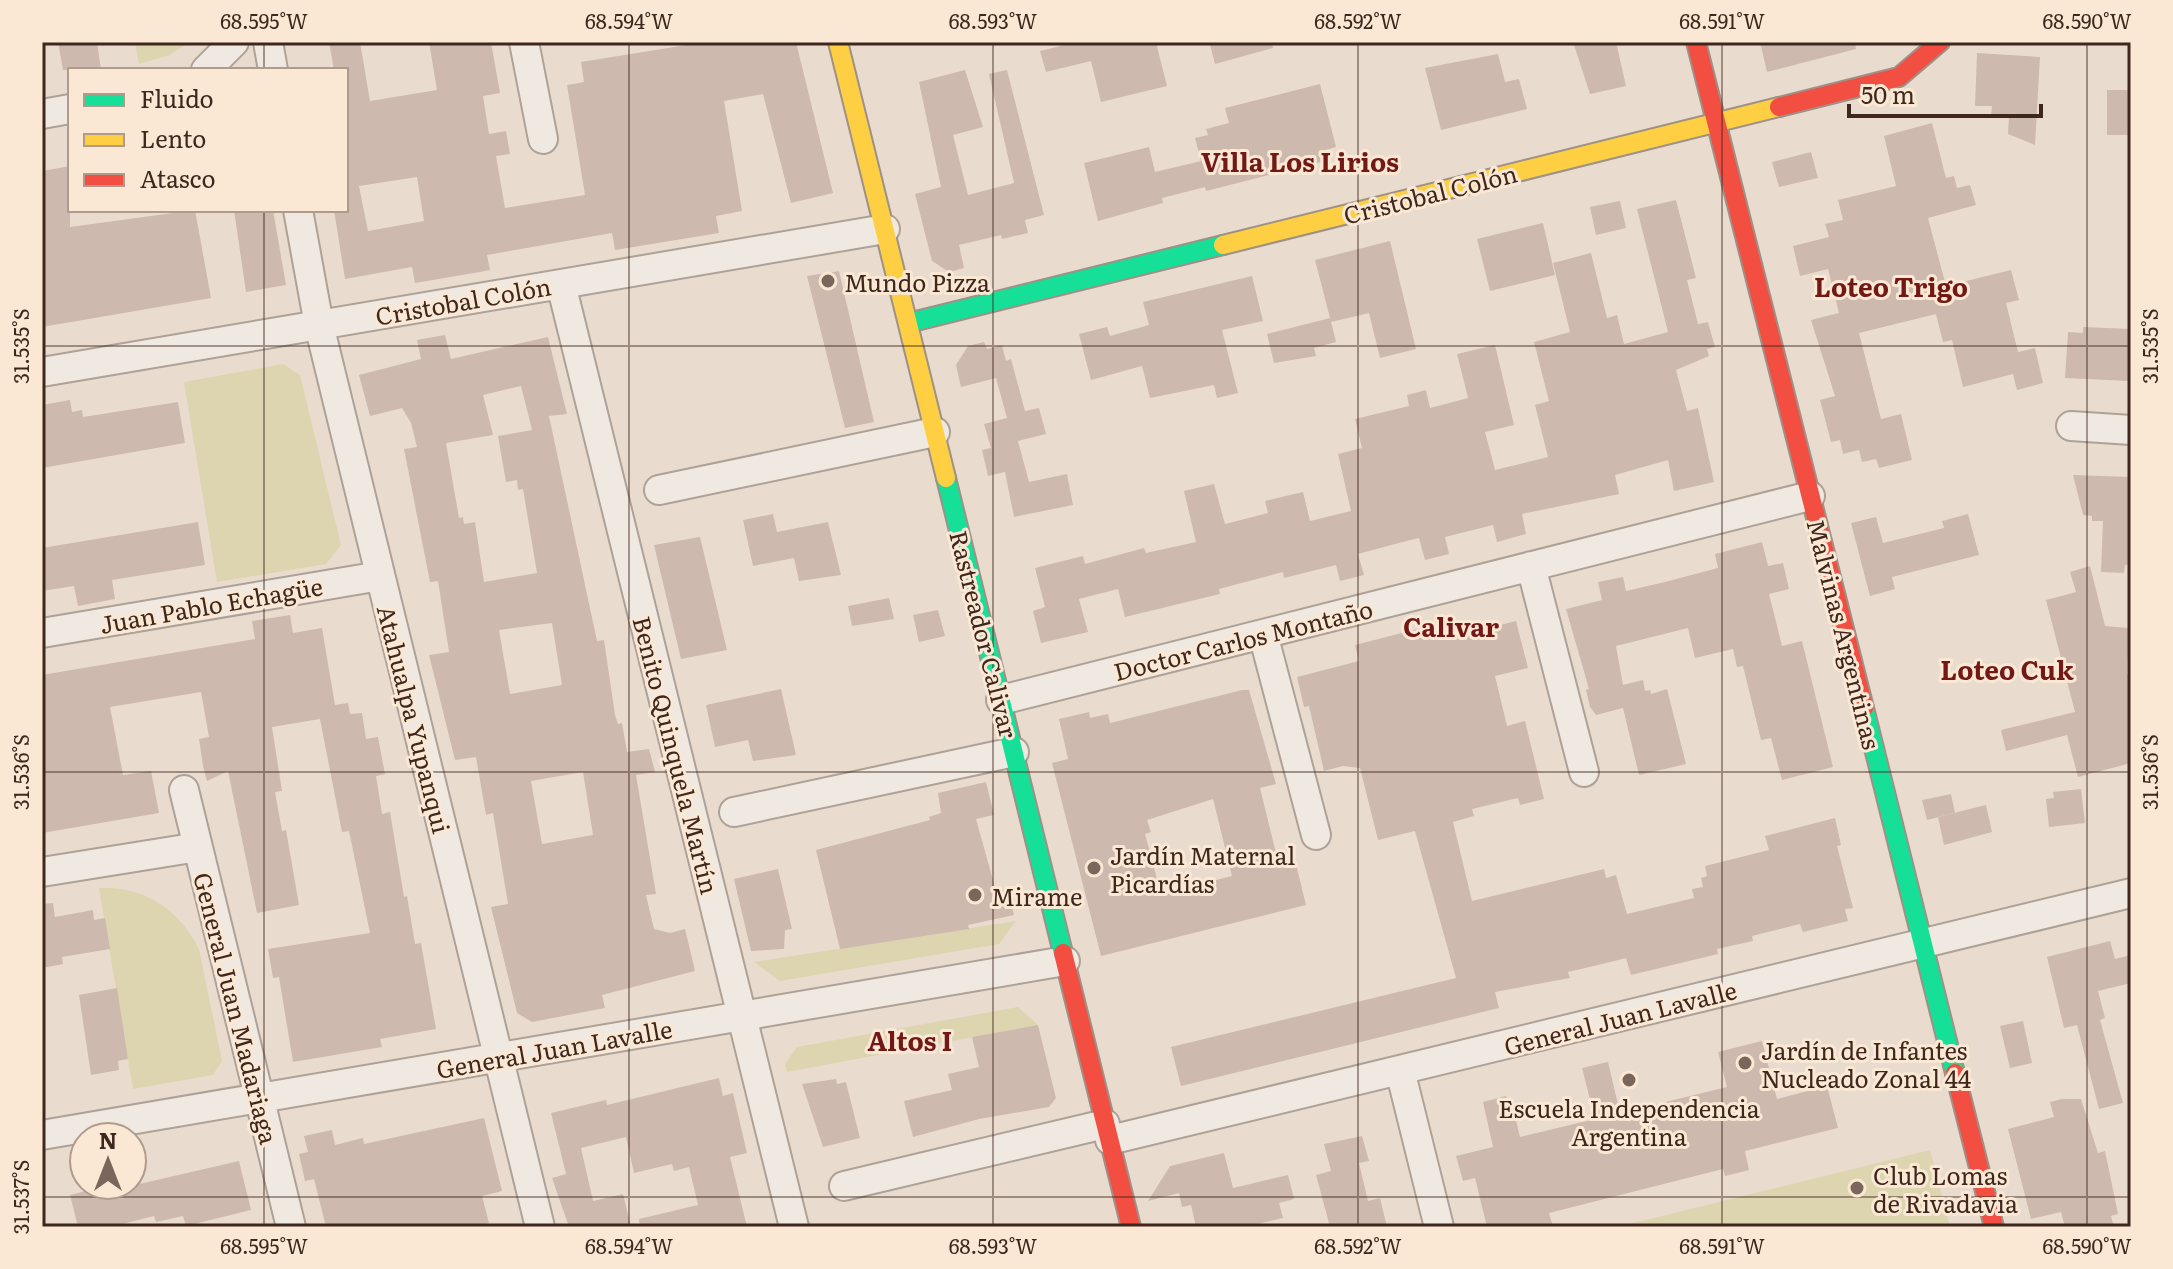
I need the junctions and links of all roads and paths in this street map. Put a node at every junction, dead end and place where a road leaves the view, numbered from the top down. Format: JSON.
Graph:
{"nodes":[{"id":1,"x":234,"y":42,"type":"edge"},
{"id":2,"x":268,"y":42,"type":"edge"},
{"id":3,"x":524,"y":42,"type":"edge"},
{"id":4,"x":838,"y":42,"type":"edge"},
{"id":5,"x":1696,"y":42,"type":"edge"},
{"id":6,"x":1940,"y":42,"type":"edge"},
{"id":7,"x":208,"y":68,"type":"edge"},
{"id":8,"x":273,"y":68,"type":"edge"},
{"id":9,"x":68,"y":109,"type":"edge"},
{"id":10,"x":42,"y":114,"type":"edge"},
{"id":11,"x":1716,"y":122,"type":"junction"},
{"id":12,"x":543,"y":139,"type":"dead end"},
{"id":13,"x":298,"y":212,"type":"edge"},
{"id":14,"x":885,"y":229,"type":"junction"},
{"id":15,"x":561,"y":284,"type":"junction"},
{"id":16,"x":908,"y":323,"type":"junction"},
{"id":17,"x":319,"y":325,"type":"junction"},
{"id":18,"x":42,"y":372,"type":"edge"},
{"id":19,"x":2071,"y":426,"type":"dead end"},
{"id":20,"x":2131,"y":430,"type":"edge"},
{"id":21,"x":935,"y":432,"type":"junction"},
{"id":22,"x":659,"y":490,"type":"dead end"},
{"id":23,"x":1810,"y":496,"type":"junction"},
{"id":24,"x":1531,"y":566,"type":"junction"},
{"id":25,"x":380,"y":576,"type":"junction"},
{"id":26,"x":42,"y":633,"type":"edge"},
{"id":27,"x":1263,"y":634,"type":"junction"},
{"id":28,"x":1001,"y":700,"type":"junction"},
{"id":29,"x":1014,"y":752,"type":"junction"},
{"id":30,"x":1584,"y":772,"type":"dead end"},
{"id":31,"x":184,"y":790,"type":"dead end"},
{"id":32,"x":734,"y":812,"type":"dead end"},
{"id":33,"x":1316,"y":835,"type":"dead end"},
{"id":34,"x":198,"y":847,"type":"junction"},
{"id":35,"x":42,"y":872,"type":"edge"},
{"id":36,"x":2131,"y":893,"type":"edge"},
{"id":37,"x":1923,"y":944,"type":"junction"},
{"id":38,"x":1065,"y":961,"type":"junction"},
{"id":39,"x":741,"y":1016,"type":"junction"},
{"id":40,"x":498,"y":1058,"type":"junction"},
{"id":41,"x":1400,"y":1070,"type":"junction"},
{"id":42,"x":260,"y":1098,"type":"junction"},
{"id":43,"x":1108,"y":1132,"type":"junction"},
{"id":44,"x":42,"y":1135,"type":"edge"},
{"id":45,"x":844,"y":1186,"type":"dead end"},
{"id":46,"x":291,"y":1227,"type":"edge"},
{"id":47,"x":540,"y":1227,"type":"edge"},
{"id":48,"x":794,"y":1227,"type":"edge"},
{"id":49,"x":1131,"y":1227,"type":"edge"},
{"id":50,"x":1439,"y":1227,"type":"edge"},
{"id":51,"x":1994,"y":1227,"type":"edge"}],
"edges":[{"from":1,"to":7,"type":"street"},
{"from":2,"to":8,"type":"street"},
{"from":3,"to":12,"type":"street"},
{"from":4,"to":14,"type":"street","name":"Rastreador Calivar"},
{"from":5,"to":11,"type":"street","name":"Malvinas Argentinas"},
{"from":6,"to":11,"type":"street","name":"Cristobal Colón"},
{"from":9,"to":10,"type":"street"},
{"from":11,"to":16,"type":"street","name":"Cristobal Colón"},
{"from":11,"to":23,"type":"street","name":"Malvinas Argentinas"},
{"from":13,"to":17,"type":"street","name":"Atahualpa Yupanqui"},
{"from":14,"to":15,"type":"street","name":"Cristobal Colón"},
{"from":14,"to":16,"type":"street","name":"Rastreador Calivar"},
{"from":15,"to":17,"type":"street","name":"Cristobal Colón"},
{"from":15,"to":39,"type":"street","name":"Benito Quinquela Martín"},
{"from":16,"to":21,"type":"street","name":"Rastreador Calivar"},
{"from":17,"to":18,"type":"street","name":"Cristobal Colón"},
{"from":17,"to":25,"type":"street","name":"Atahualpa Yupanqui"},
{"from":19,"to":20,"type":"street"},
{"from":21,"to":22,"type":"street"},
{"from":21,"to":28,"type":"street","name":"Rastreador Calivar"},
{"from":23,"to":24,"type":"street","name":"Doctor Carlos Montaño"},
{"from":23,"to":37,"type":"street","name":"Malvinas Argentinas"},
{"from":24,"to":27,"type":"street","name":"Doctor Carlos Montaño"},
{"from":24,"to":30,"type":"street"},
{"from":25,"to":26,"type":"street","name":"Juan Pablo Echagüe"},
{"from":25,"to":40,"type":"street","name":"Atahualpa Yupanqui"},
{"from":27,"to":28,"type":"street","name":"Doctor Carlos Montaño"},
{"from":27,"to":33,"type":"street"},
{"from":28,"to":29,"type":"street","name":"Rastreador Calivar"},
{"from":29,"to":32,"type":"street"},
{"from":29,"to":38,"type":"street","name":"Rastreador Calivar"},
{"from":31,"to":34,"type":"street","name":"General Juan Madariaga"},
{"from":34,"to":35,"type":"street"},
{"from":34,"to":42,"type":"street","name":"General Juan Madariaga"},
{"from":36,"to":37,"type":"street","name":"General Juan Lavalle"},
{"from":37,"to":41,"type":"street","name":"General Juan Lavalle"},
{"from":37,"to":51,"type":"street","name":"Malvinas Argentinas"},
{"from":38,"to":39,"type":"street","name":"General Juan Lavalle"},
{"from":38,"to":43,"type":"street","name":"Rastreador Calivar"},
{"from":39,"to":40,"type":"street","name":"General Juan Lavalle"},
{"from":39,"to":48,"type":"street","name":"Benito Quinquela Martín"},
{"from":40,"to":42,"type":"street","name":"General Juan Lavalle"},
{"from":40,"to":47,"type":"street","name":"Atahualpa Yupanqui"},
{"from":41,"to":43,"type":"street","name":"General Juan Lavalle"},
{"from":41,"to":50,"type":"street"},
{"from":42,"to":44,"type":"street","name":"General Juan Lavalle"},
{"from":42,"to":46,"type":"street","name":"General Juan Madariaga"},
{"from":43,"to":45,"type":"street","name":"General Juan Lavalle"},
{"from":43,"to":49,"type":"street","name":"Rastreador Calivar"}]}
